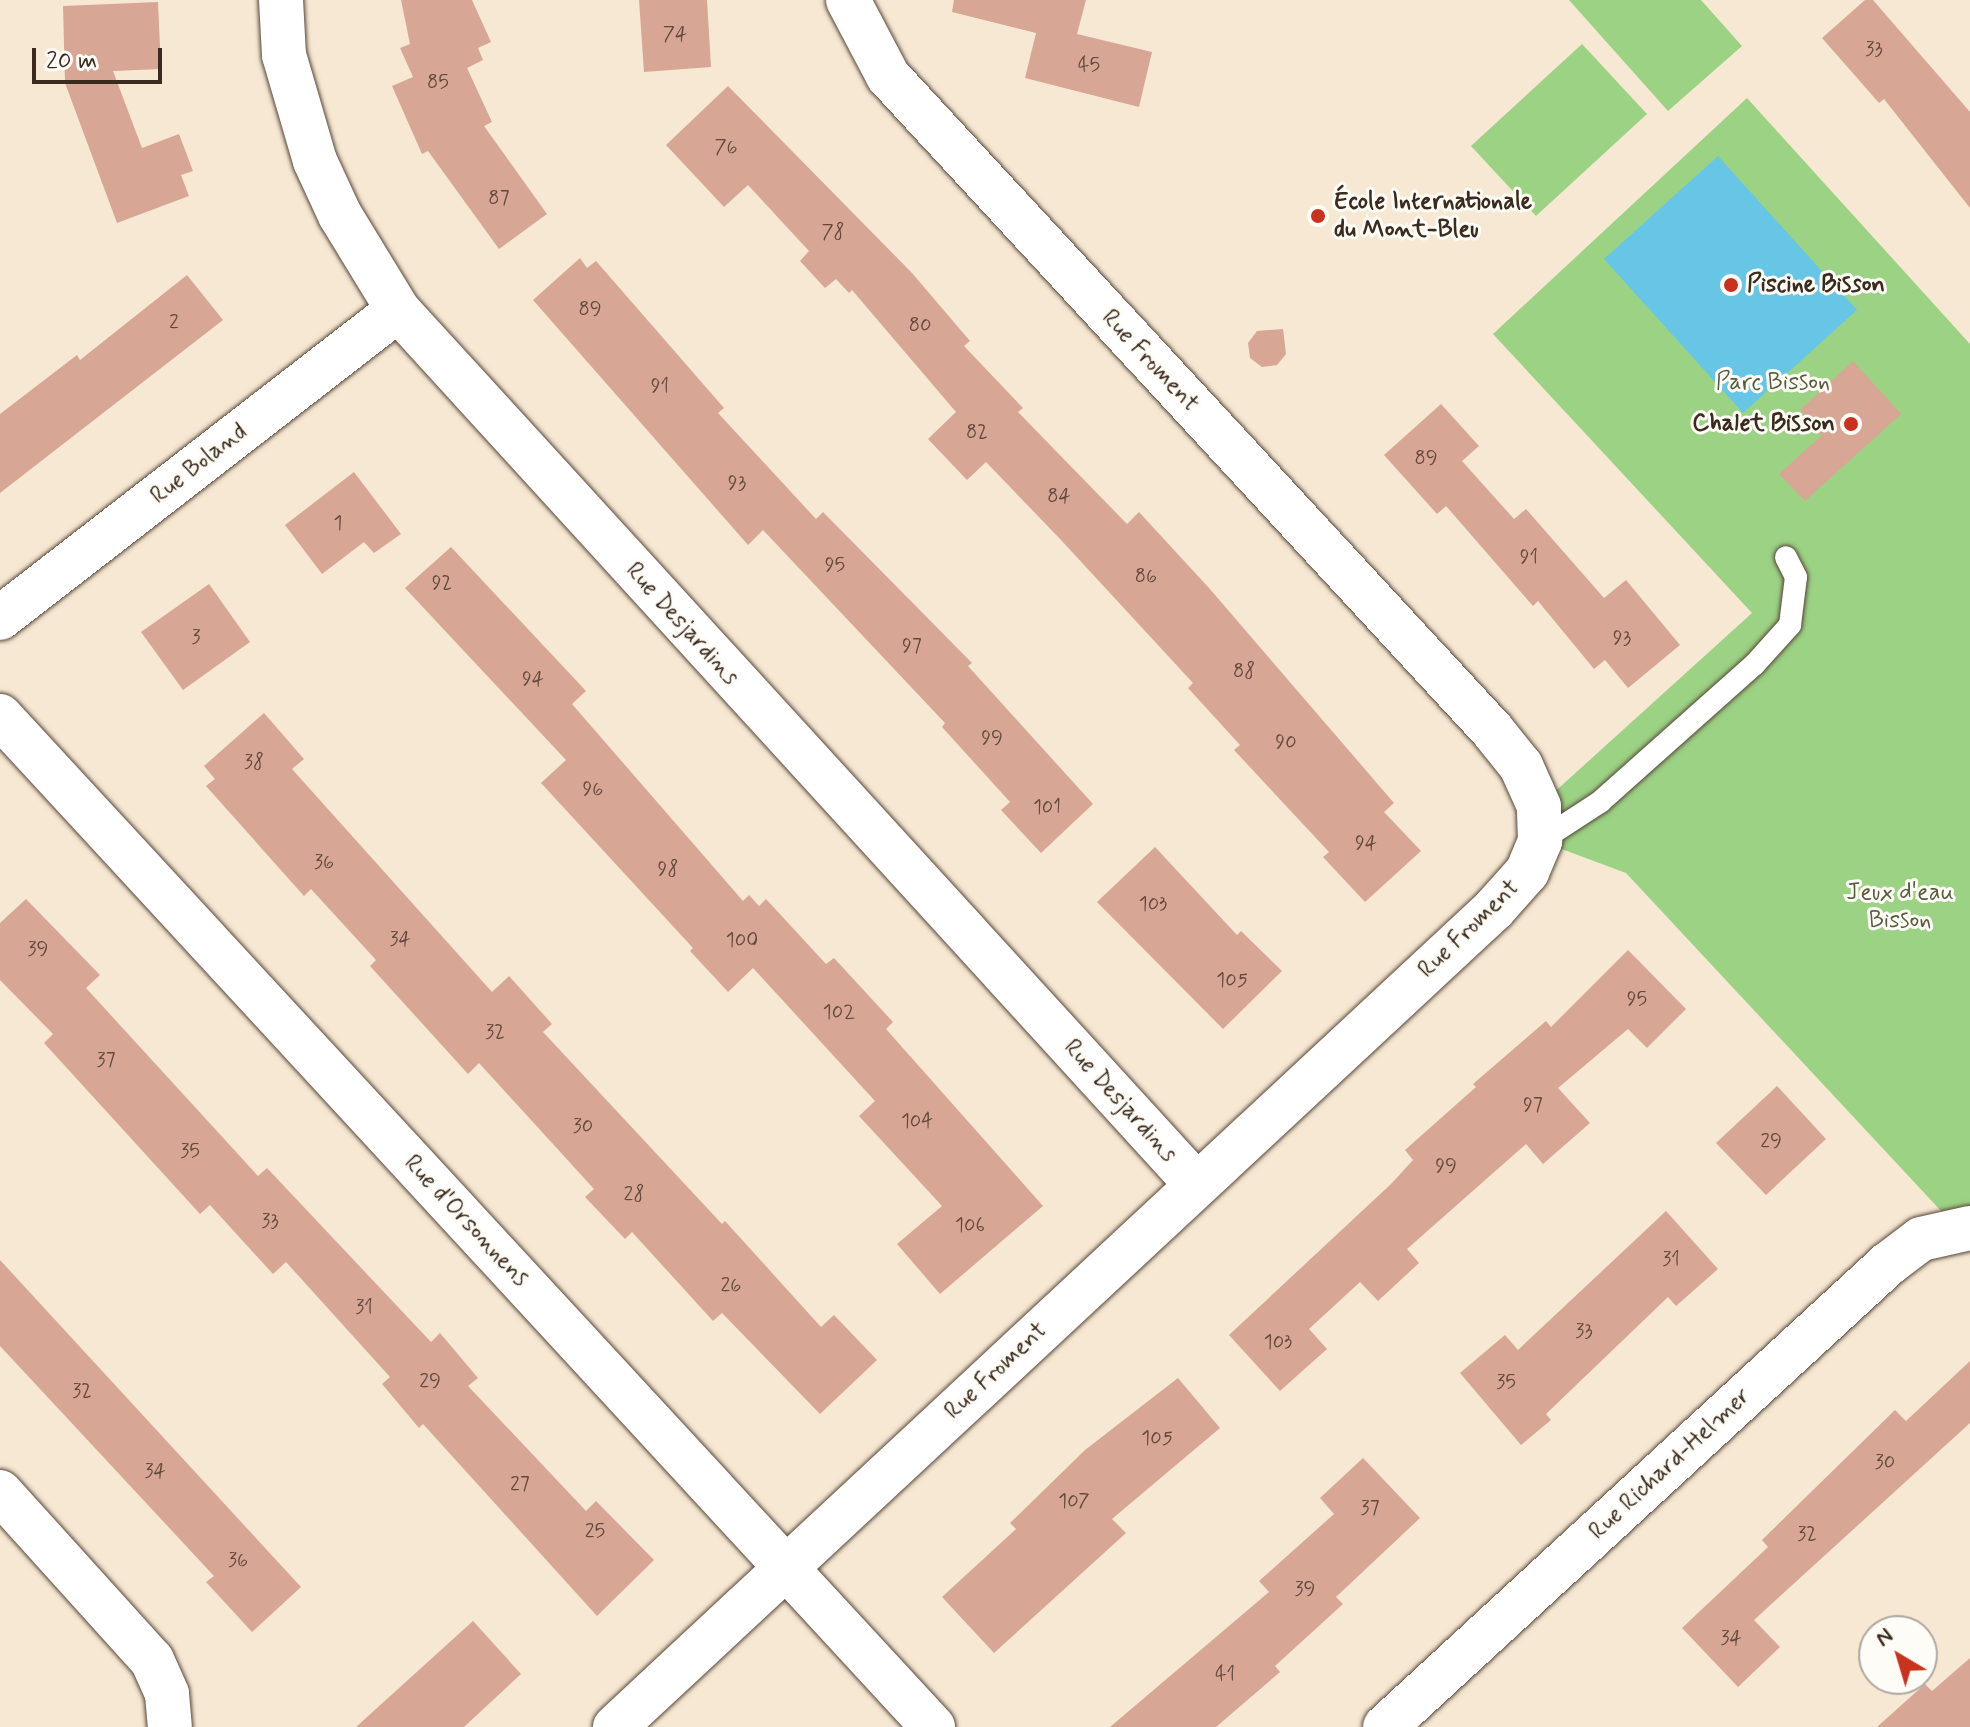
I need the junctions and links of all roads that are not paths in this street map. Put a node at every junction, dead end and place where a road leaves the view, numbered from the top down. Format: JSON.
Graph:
{"nodes":[{"id":1,"x":281,"y":0,"type":"edge"},
{"id":2,"x":848,"y":0,"type":"edge"},
{"id":3,"x":398,"y":310,"type":"junction"},
{"id":4,"x":1786,"y":557,"type":"dead end"},
{"id":5,"x":0,"y":618,"type":"edge"},
{"id":6,"x":0,"y":716,"type":"edge"},
{"id":7,"x":1540,"y":841,"type":"junction"},
{"id":8,"x":1196,"y":1184,"type":"junction"},
{"id":9,"x":1970,"y":1228,"type":"edge"},
{"id":10,"x":0,"y":1492,"type":"edge"},
{"id":11,"x":786,"y":1568,"type":"junction"},
{"id":12,"x":170,"y":1727,"type":"edge"},
{"id":13,"x":615,"y":1727,"type":"edge"},
{"id":14,"x":933,"y":1727,"type":"edge"},
{"id":15,"x":1385,"y":1727,"type":"edge"}],
"edges":[{"from":1,"to":3,"type":"street","name":"Rue Desjardins"},
{"from":2,"to":7,"type":"street","name":"Rue Froment"},
{"from":3,"to":5,"type":"street","name":"Rue Boland"},
{"from":3,"to":8,"type":"street","name":"Rue Desjardins"},
{"from":4,"to":7,"type":"lane"},
{"from":6,"to":11,"type":"street","name":"Rue d'Orsonnens"},
{"from":7,"to":8,"type":"street","name":"Rue Froment"},
{"from":8,"to":11,"type":"street","name":"Rue Froment"},
{"from":9,"to":15,"type":"street","name":"Rue Richard-Helmer"},
{"from":10,"to":12,"type":"street"},
{"from":11,"to":13,"type":"street","name":"Rue Froment"},
{"from":11,"to":14,"type":"street","name":"Rue d'Orsonnens"}]}
